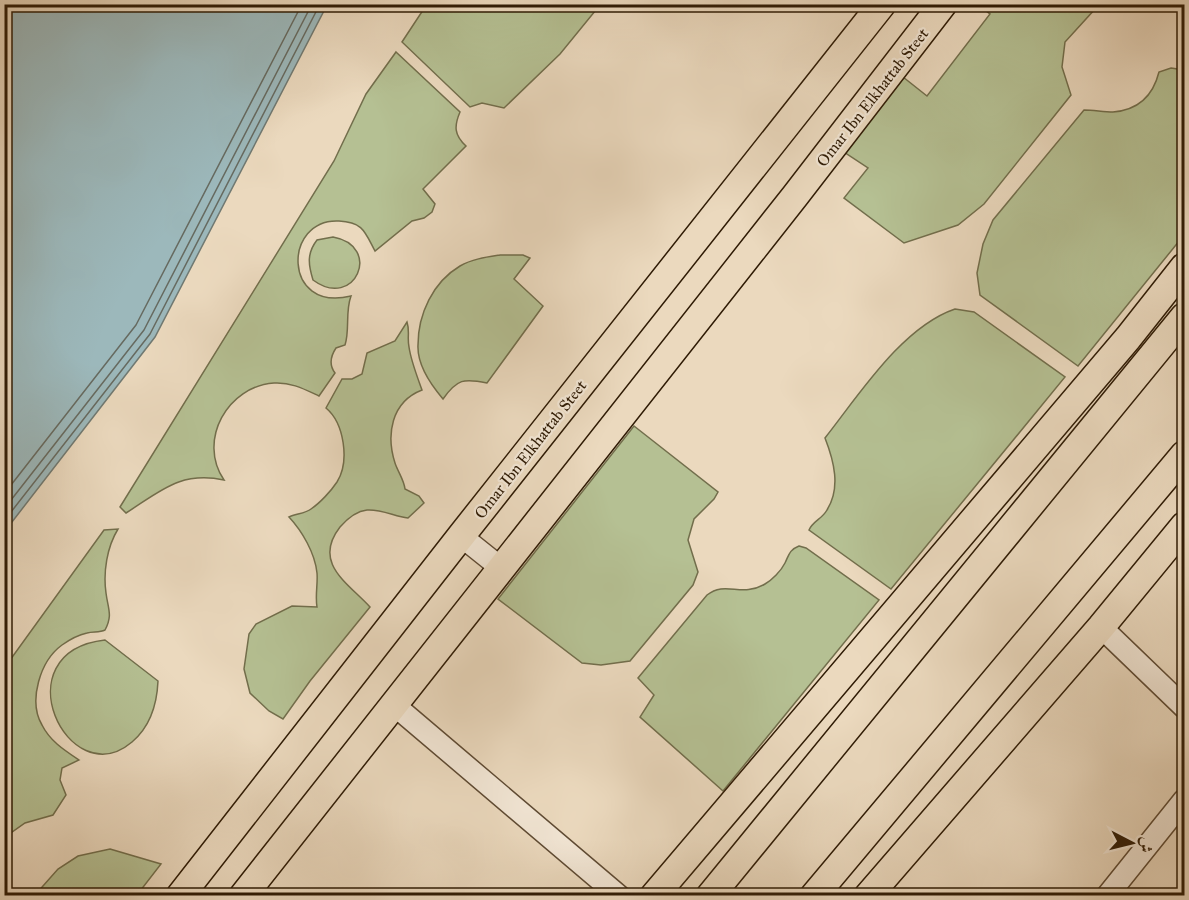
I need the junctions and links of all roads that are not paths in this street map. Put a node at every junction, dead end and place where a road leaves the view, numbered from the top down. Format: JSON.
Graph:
{"nodes":[{"id":1,"x":882,"y":4,"type":"edge"},
{"id":2,"x":943,"y":4,"type":"edge"},
{"id":3,"x":1185,"y":267,"type":"edge"},
{"id":4,"x":1185,"y":317,"type":"edge"},
{"id":5,"x":1185,"y":455,"type":"edge"},
{"id":6,"x":1185,"y":526,"type":"edge"},
{"id":7,"x":461,"y":536,"type":"junction"},
{"id":8,"x":501,"y":568,"type":"junction"},
{"id":9,"x":1101,"y":627,"type":"junction"},
{"id":10,"x":393,"y":704,"type":"junction"},
{"id":11,"x":1185,"y":707,"type":"edge"},
{"id":12,"x":1185,"y":800,"type":"edge"},
{"id":13,"x":820,"y":893,"type":"edge"},
{"id":14,"x":180,"y":896,"type":"edge"},
{"id":15,"x":243,"y":896,"type":"edge"},
{"id":16,"x":619,"y":896,"type":"edge"},
{"id":17,"x":654,"y":896,"type":"edge"},
{"id":18,"x":710,"y":896,"type":"edge"},
{"id":19,"x":868,"y":896,"type":"edge"},
{"id":20,"x":1107,"y":896,"type":"edge"}],
"edges":[{"from":1,"to":7,"type":"main road","name":"Omar Ibn Elkhattab Steet"},
{"from":2,"to":8,"type":"main road","name":"Omar Ibn Elkhattab Steet"},
{"from":3,"to":17,"type":"main road"},
{"from":4,"to":18,"type":"main road"},
{"from":5,"to":13,"type":"main road"},
{"from":6,"to":9,"type":"main road"},
{"from":7,"to":8,"type":"street"},
{"from":7,"to":14,"type":"main road","name":"Omar Ibn Elkhattab Steet"},
{"from":8,"to":10,"type":"main road","name":"Omar Ibn Elkhattab Steet"},
{"from":9,"to":11,"type":"street"},
{"from":9,"to":19,"type":"main road"},
{"from":10,"to":15,"type":"main road","name":"Omar Ibn Elkhattab Steet"},
{"from":10,"to":16,"type":"street"},
{"from":12,"to":20,"type":"street"}]}
